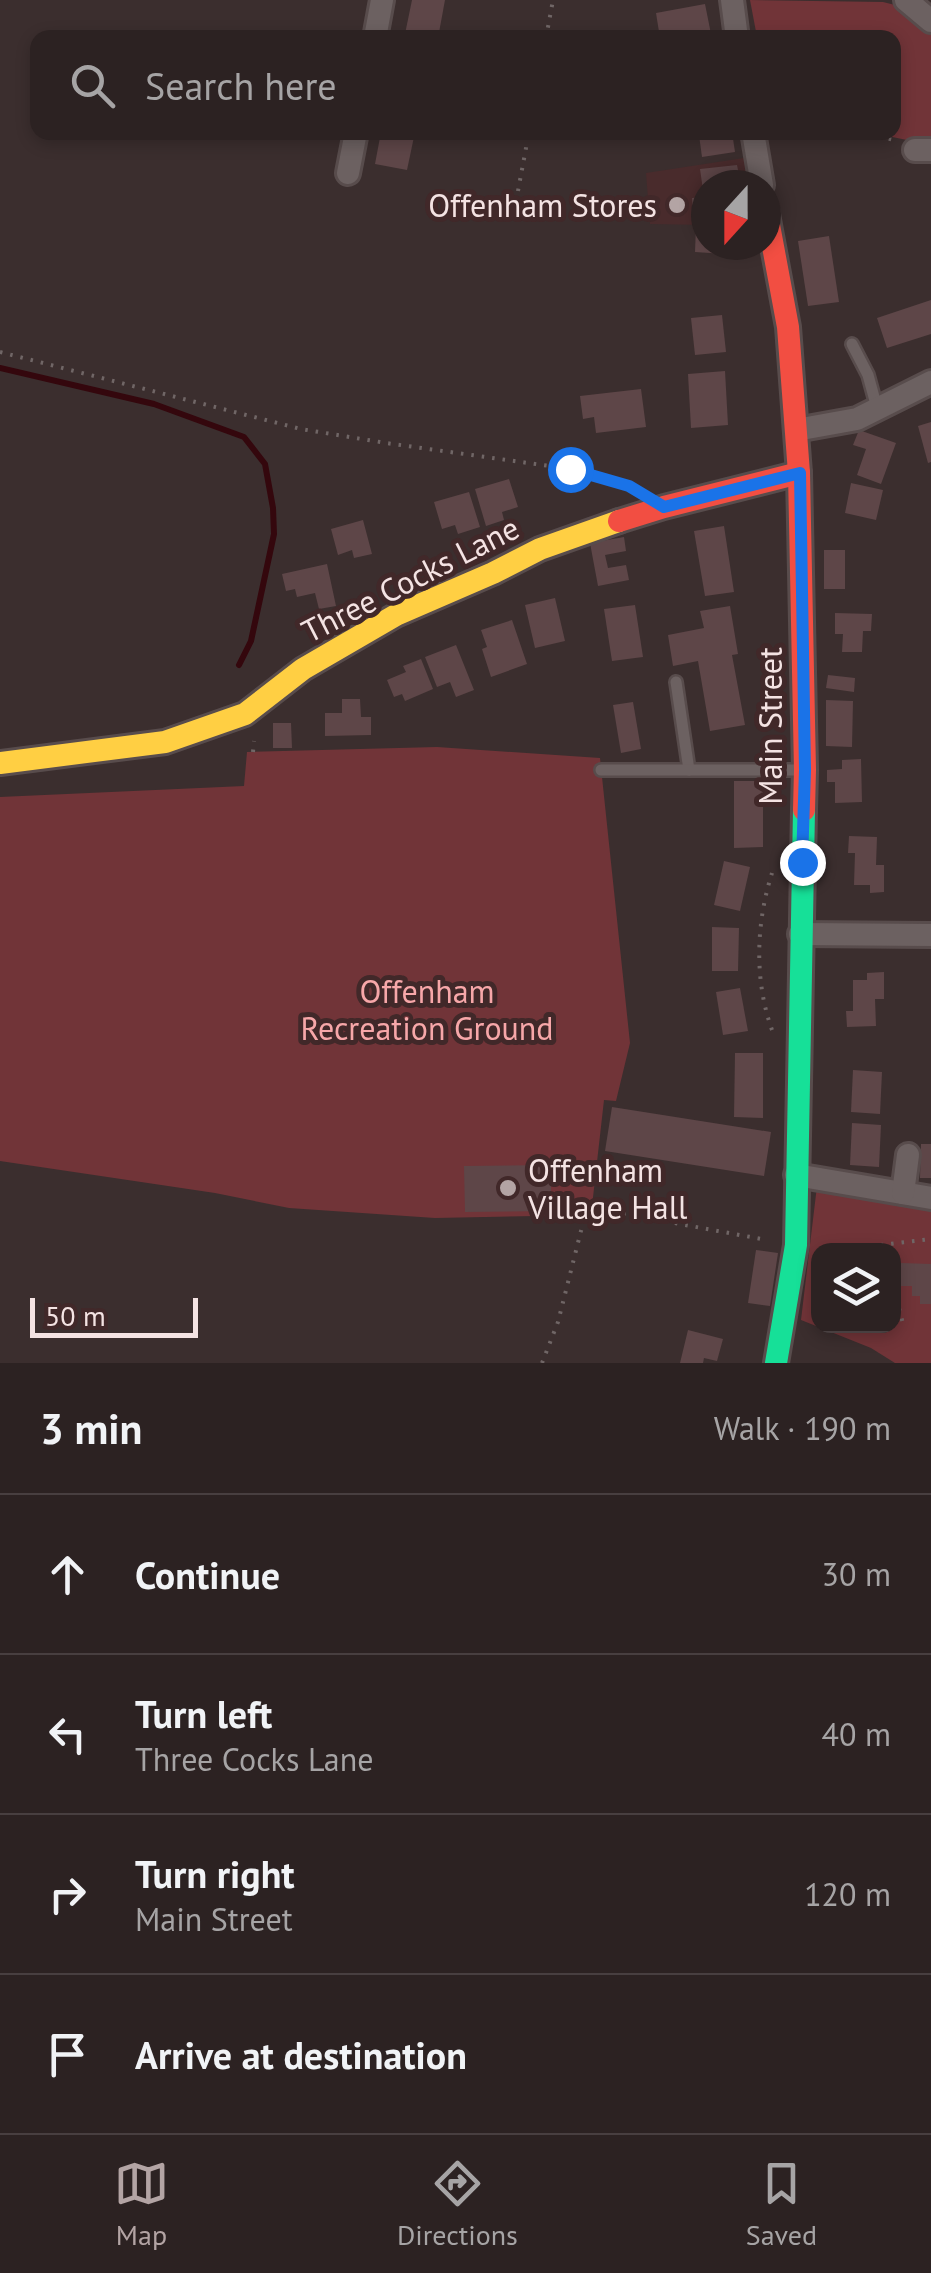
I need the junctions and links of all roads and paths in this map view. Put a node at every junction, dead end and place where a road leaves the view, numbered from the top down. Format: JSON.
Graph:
{"nodes":[{"id":1,"x":382,"y":0,"type":"edge"},
{"id":2,"x":553,"y":0,"type":"edge"},
{"id":3,"x":732,"y":0,"type":"edge"},
{"id":4,"x":906,"y":0,"type":"edge"},
{"id":5,"x":931,"y":20,"type":"edge"},
{"id":6,"x":376,"y":30,"type":"edge"},
{"id":7,"x":547,"y":30,"type":"edge"},
{"id":8,"x":736,"y":30,"type":"edge"},
{"id":9,"x":354,"y":140,"type":"edge"},
{"id":10,"x":528,"y":140,"type":"edge"},
{"id":11,"x":754,"y":140,"type":"edge"},
{"id":12,"x":894,"y":140,"type":"edge"},
{"id":13,"x":923,"y":150,"type":"edge"},
{"id":14,"x":759,"y":170,"type":"edge"},
{"id":15,"x":348,"y":173,"type":"dead end"},
{"id":16,"x":518,"y":191,"type":"dead end"},
{"id":17,"x":776,"y":260,"type":"edge"},
{"id":18,"x":852,"y":344,"type":"dead end"},
{"id":19,"x":0,"y":352,"type":"edge"},
{"id":20,"x":931,"y":382,"type":"edge"},
{"id":21,"x":877,"y":408,"type":"junction"},
{"id":22,"x":796,"y":430,"type":"junction"},
{"id":23,"x":800,"y":473,"type":"junction"},
{"id":24,"x":664,"y":507,"type":"junction"},
{"id":25,"x":676,"y":682,"type":"dead end"},
{"id":26,"x":0,"y":763,"type":"edge"},
{"id":27,"x":601,"y":770,"type":"dead end"},
{"id":28,"x":689,"y":770,"type":"junction"},
{"id":29,"x":805,"y":770,"type":"junction"},
{"id":30,"x":800,"y":934,"type":"junction"},
{"id":31,"x":931,"y":935,"type":"edge"},
{"id":32,"x":908,"y":1155,"type":"dead end"},
{"id":33,"x":796,"y":1175,"type":"junction"},
{"id":34,"x":903,"y":1194,"type":"junction"},
{"id":35,"x":931,"y":1198,"type":"edge"},
{"id":36,"x":931,"y":1239,"type":"edge"},
{"id":37,"x":901,"y":1244,"type":"edge"},
{"id":38,"x":796,"y":1245,"type":"junction"},
{"id":39,"x":901,"y":1316,"type":"edge"},
{"id":40,"x":903,"y":1324,"type":"dead end"},
{"id":41,"x":542,"y":1363,"type":"edge"},
{"id":42,"x":776,"y":1363,"type":"edge"}],
"edges":[{"from":1,"to":6,"type":"street"},
{"from":2,"to":7,"type":"path"},
{"from":3,"to":8,"type":"street"},
{"from":4,"to":5,"type":"street"},
{"from":9,"to":15,"type":"street"},
{"from":10,"to":16,"type":"path"},
{"from":11,"to":14,"type":"street"},
{"from":12,"to":13,"type":"path"},
{"from":17,"to":22,"type":"street","name":"Main Street"},
{"from":18,"to":21,"type":"lane"},
{"from":19,"to":24,"type":"path"},
{"from":20,"to":21,"type":"street"},
{"from":21,"to":22,"type":"street"},
{"from":22,"to":23,"type":"street","name":"Main Street"},
{"from":23,"to":24,"type":"street","name":"Three Cocks Lane"},
{"from":23,"to":29,"type":"street","name":"Main Street"},
{"from":24,"to":26,"type":"street","name":"Three Cocks Lane"},
{"from":25,"to":28,"type":"lane"},
{"from":27,"to":28,"type":"lane"},
{"from":28,"to":29,"type":"lane"},
{"from":29,"to":30,"type":"street","name":"Main Street"},
{"from":30,"to":31,"type":"street"},
{"from":30,"to":33,"type":"street","name":"Main Street"},
{"from":32,"to":34,"type":"street"},
{"from":33,"to":34,"type":"street"},
{"from":33,"to":38,"type":"street","name":"Main Street"},
{"from":34,"to":35,"type":"street"},
{"from":36,"to":37,"type":"path"},
{"from":38,"to":41,"type":"path"},
{"from":38,"to":42,"type":"street","name":"Main Street"},
{"from":39,"to":40,"type":"path"}]}
